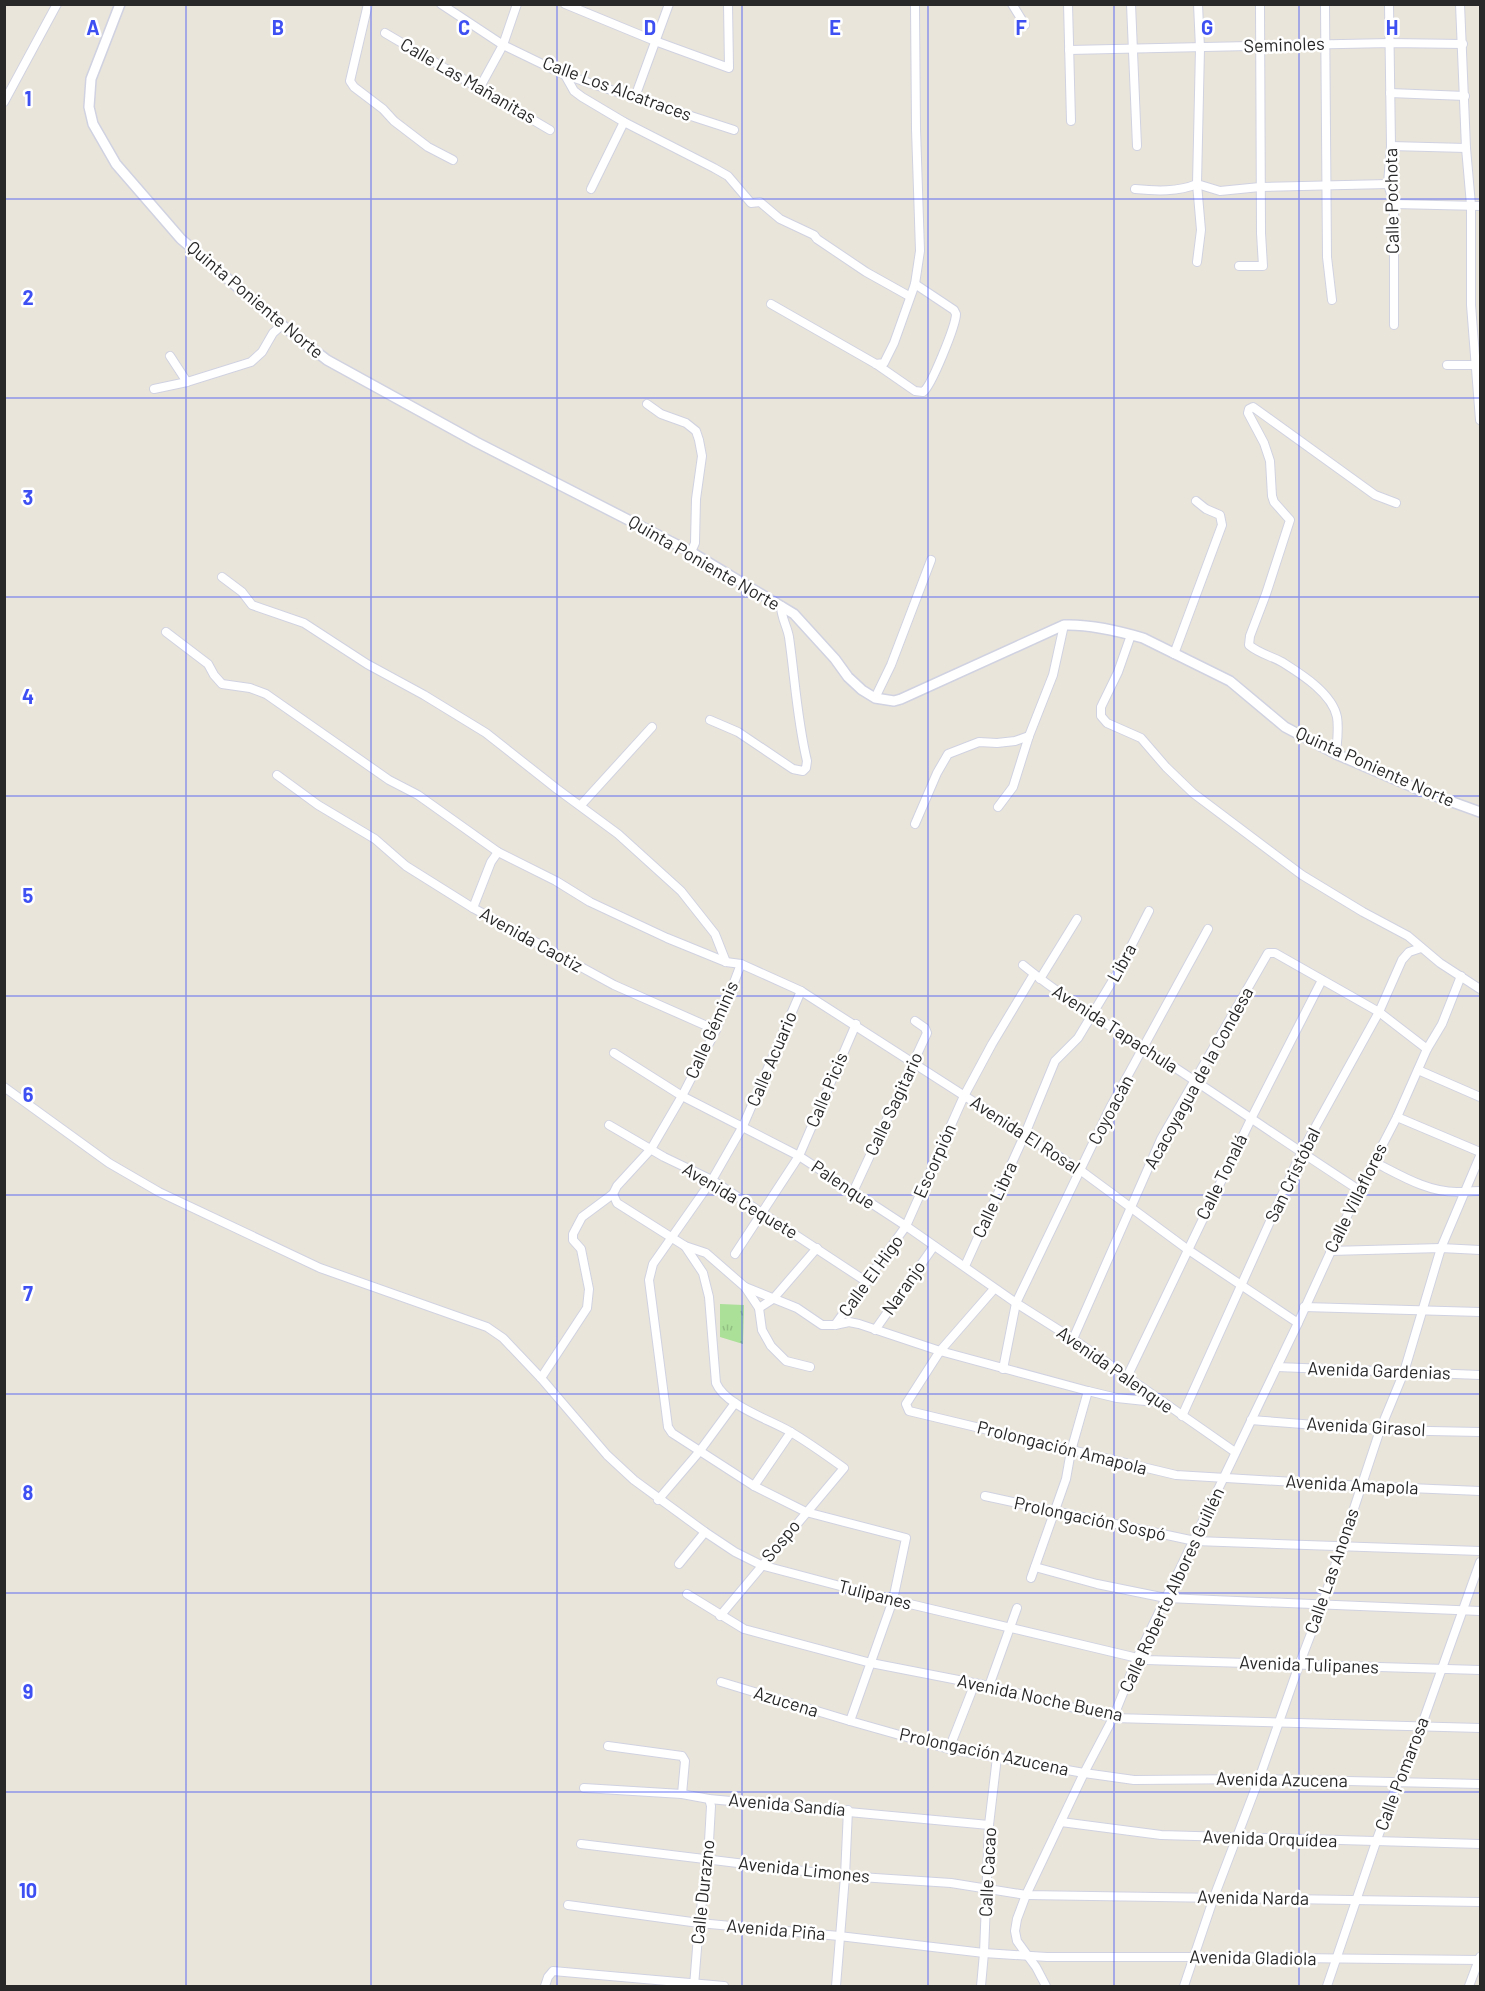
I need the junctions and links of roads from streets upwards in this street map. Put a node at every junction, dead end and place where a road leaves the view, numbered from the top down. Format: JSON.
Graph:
{"nodes":[{"id":1,"x":57,"y":4,"type":"edge"},
{"id":2,"x":120,"y":4,"type":"edge"},
{"id":3,"x":368,"y":4,"type":"edge"},
{"id":4,"x":441,"y":4,"type":"edge"},
{"id":5,"x":517,"y":4,"type":"edge"},
{"id":6,"x":565,"y":4,"type":"edge"},
{"id":7,"x":669,"y":4,"type":"edge"},
{"id":8,"x":728,"y":4,"type":"edge"},
{"id":9,"x":915,"y":4,"type":"edge"},
{"id":10,"x":1012,"y":4,"type":"edge"},
{"id":11,"x":1068,"y":4,"type":"edge"},
{"id":12,"x":1131,"y":4,"type":"edge"},
{"id":13,"x":1198,"y":4,"type":"edge"},
{"id":14,"x":1260,"y":4,"type":"edge"},
{"id":15,"x":1325,"y":4,"type":"edge"},
{"id":16,"x":1389,"y":4,"type":"edge"},
{"id":17,"x":1460,"y":4,"type":"edge"},
{"id":18,"x":1025,"y":25,"type":"dead end"},
{"id":19,"x":385,"y":33,"type":"dead end"},
{"id":20,"x":655,"y":41,"type":"junction"},
{"id":21,"x":1390,"y":43,"type":"junction"},
{"id":22,"x":1326,"y":44,"type":"junction"},
{"id":23,"x":1463,"y":44,"type":"junction"},
{"id":24,"x":503,"y":45,"type":"junction"},
{"id":25,"x":1260,"y":46,"type":"junction"},
{"id":26,"x":1132,"y":48,"type":"junction"},
{"id":27,"x":1200,"y":48,"type":"junction"},
{"id":28,"x":1069,"y":50,"type":"junction"},
{"id":29,"x":566,"y":75,"type":"junction"},
{"id":30,"x":480,"y":87,"type":"junction"},
{"id":31,"x":1390,"y":93,"type":"junction"},
{"id":32,"x":1465,"y":96,"type":"junction"},
{"id":33,"x":635,"y":97,"type":"junction"},
{"id":34,"x":4,"y":102,"type":"edge"},
{"id":35,"x":1071,"y":121,"type":"dead end"},
{"id":36,"x":624,"y":122,"type":"junction"},
{"id":37,"x":550,"y":130,"type":"dead end"},
{"id":38,"x":734,"y":130,"type":"dead end"},
{"id":39,"x":1137,"y":146,"type":"dead end"},
{"id":40,"x":1391,"y":146,"type":"junction"},
{"id":41,"x":1466,"y":148,"type":"junction"},
{"id":42,"x":453,"y":160,"type":"dead end"},
{"id":43,"x":1197,"y":184,"type":"junction"},
{"id":44,"x":1388,"y":184,"type":"junction"},
{"id":45,"x":1260,"y":187,"type":"junction"},
{"id":46,"x":1328,"y":187,"type":"junction"},
{"id":47,"x":591,"y":189,"type":"dead end"},
{"id":48,"x":1135,"y":189,"type":"dead end"},
{"id":49,"x":1394,"y":204,"type":"junction"},
{"id":50,"x":1471,"y":205,"type":"junction"},
{"id":51,"x":1480,"y":206,"type":"edge"},
{"id":52,"x":1197,"y":262,"type":"dead end"},
{"id":53,"x":1239,"y":266,"type":"dead end"},
{"id":54,"x":915,"y":284,"type":"junction"},
{"id":55,"x":909,"y":296,"type":"junction"},
{"id":56,"x":1332,"y":300,"type":"dead end"},
{"id":57,"x":771,"y":304,"type":"dead end"},
{"id":58,"x":282,"y":325,"type":"junction"},
{"id":59,"x":1394,"y":325,"type":"dead end"},
{"id":60,"x":1477,"y":338,"type":"edge"},
{"id":61,"x":170,"y":356,"type":"dead end"},
{"id":62,"x":876,"y":364,"type":"junction"},
{"id":63,"x":1447,"y":365,"type":"dead end"},
{"id":64,"x":1478,"y":368,"type":"edge"},
{"id":65,"x":187,"y":382,"type":"junction"},
{"id":66,"x":154,"y":389,"type":"dead end"},
{"id":67,"x":647,"y":404,"type":"dead end"},
{"id":68,"x":1480,"y":420,"type":"edge"},
{"id":69,"x":1196,"y":501,"type":"dead end"},
{"id":70,"x":1396,"y":503,"type":"dead end"},
{"id":71,"x":691,"y":552,"type":"junction"},
{"id":72,"x":931,"y":560,"type":"dead end"},
{"id":73,"x":222,"y":577,"type":"dead end"},
{"id":74,"x":781,"y":606,"type":"junction"},
{"id":75,"x":1064,"y":625,"type":"junction"},
{"id":76,"x":166,"y":632,"type":"dead end"},
{"id":77,"x":1131,"y":634,"type":"junction"},
{"id":78,"x":1173,"y":654,"type":"junction"},
{"id":79,"x":875,"y":698,"type":"junction"},
{"id":80,"x":710,"y":720,"type":"dead end"},
{"id":81,"x":652,"y":727,"type":"dead end"},
{"id":82,"x":1029,"y":736,"type":"junction"},
{"id":83,"x":1336,"y":754,"type":"junction"},
{"id":84,"x":277,"y":774,"type":"dead end"},
{"id":85,"x":581,"y":805,"type":"junction"},
{"id":86,"x":998,"y":807,"type":"dead end"},
{"id":87,"x":1480,"y":812,"type":"edge"},
{"id":88,"x":915,"y":824,"type":"dead end"},
{"id":89,"x":498,"y":852,"type":"junction"},
{"id":90,"x":473,"y":908,"type":"junction"},
{"id":91,"x":1149,"y":911,"type":"dead end"},
{"id":92,"x":1077,"y":919,"type":"dead end"},
{"id":93,"x":1208,"y":930,"type":"dead end"},
{"id":94,"x":1421,"y":948,"type":"junction"},
{"id":95,"x":726,"y":962,"type":"junction"},
{"id":96,"x":741,"y":963,"type":"junction"},
{"id":97,"x":1023,"y":965,"type":"dead end"},
{"id":98,"x":1461,"y":976,"type":"junction"},
{"id":99,"x":1037,"y":977,"type":"junction"},
{"id":100,"x":1322,"y":980,"type":"junction"},
{"id":101,"x":1480,"y":989,"type":"edge"},
{"id":102,"x":801,"y":991,"type":"junction"},
{"id":103,"x":1379,"y":1012,"type":"junction"},
{"id":104,"x":1092,"y":1014,"type":"junction"},
{"id":105,"x":915,"y":1021,"type":"dead end"},
{"id":106,"x":856,"y":1024,"type":"junction"},
{"id":107,"x":716,"y":1030,"type":"junction"},
{"id":108,"x":1144,"y":1047,"type":"junction"},
{"id":109,"x":1427,"y":1048,"type":"junction"},
{"id":110,"x":614,"y":1053,"type":"dead end"},
{"id":111,"x":913,"y":1062,"type":"junction"},
{"id":112,"x":1418,"y":1070,"type":"junction"},
{"id":113,"x":1196,"y":1081,"type":"junction"},
{"id":114,"x":4,"y":1087,"type":"edge"},
{"id":115,"x":682,"y":1096,"type":"junction"},
{"id":116,"x":964,"y":1096,"type":"junction"},
{"id":117,"x":1480,"y":1097,"type":"edge"},
{"id":118,"x":1252,"y":1117,"type":"junction"},
{"id":119,"x":1397,"y":1117,"type":"junction"},
{"id":120,"x":609,"y":1125,"type":"dead end"},
{"id":121,"x":743,"y":1126,"type":"junction"},
{"id":122,"x":1025,"y":1134,"type":"junction"},
{"id":123,"x":651,"y":1149,"type":"junction"},
{"id":124,"x":1301,"y":1153,"type":"junction"},
{"id":125,"x":1480,"y":1154,"type":"edge"},
{"id":126,"x":799,"y":1156,"type":"junction"},
{"id":127,"x":1374,"y":1162,"type":"junction"},
{"id":128,"x":1080,"y":1170,"type":"junction"},
{"id":129,"x":712,"y":1179,"type":"junction"},
{"id":130,"x":1359,"y":1190,"type":"junction"},
{"id":131,"x":1466,"y":1191,"type":"junction"},
{"id":132,"x":1480,"y":1191,"type":"edge"},
{"id":133,"x":853,"y":1192,"type":"junction"},
{"id":134,"x":612,"y":1194,"type":"junction"},
{"id":135,"x":1131,"y":1207,"type":"junction"},
{"id":136,"x":762,"y":1212,"type":"junction"},
{"id":137,"x":906,"y":1226,"type":"junction"},
{"id":138,"x":671,"y":1238,"type":"junction"},
{"id":139,"x":685,"y":1246,"type":"junction"},
{"id":140,"x":934,"y":1246,"type":"junction"},
{"id":141,"x":817,"y":1248,"type":"junction"},
{"id":142,"x":1442,"y":1248,"type":"junction"},
{"id":143,"x":1187,"y":1249,"type":"junction"},
{"id":144,"x":1480,"y":1250,"type":"edge"},
{"id":145,"x":1330,"y":1251,"type":"junction"},
{"id":146,"x":735,"y":1254,"type":"dead end"},
{"id":147,"x":964,"y":1266,"type":"junction"},
{"id":148,"x":867,"y":1282,"type":"junction"},
{"id":149,"x":1241,"y":1284,"type":"junction"},
{"id":150,"x":745,"y":1287,"type":"junction"},
{"id":151,"x":994,"y":1289,"type":"junction"},
{"id":152,"x":772,"y":1299,"type":"junction"},
{"id":153,"x":1016,"y":1304,"type":"junction"},
{"id":154,"x":759,"y":1308,"type":"junction"},
{"id":155,"x":1304,"y":1308,"type":"junction"},
{"id":156,"x":1422,"y":1311,"type":"junction"},
{"id":157,"x":1480,"y":1311,"type":"edge"},
{"id":158,"x":1298,"y":1323,"type":"junction"},
{"id":159,"x":835,"y":1325,"type":"junction"},
{"id":160,"x":875,"y":1330,"type":"junction"},
{"id":161,"x":1072,"y":1339,"type":"junction"},
{"id":162,"x":940,"y":1351,"type":"junction"},
{"id":163,"x":810,"y":1367,"type":"dead end"},
{"id":164,"x":1276,"y":1367,"type":"junction"},
{"id":165,"x":1003,"y":1369,"type":"junction"},
{"id":166,"x":1404,"y":1372,"type":"junction"},
{"id":167,"x":1480,"y":1375,"type":"edge"},
{"id":168,"x":1127,"y":1377,"type":"junction"},
{"id":169,"x":541,"y":1378,"type":"junction"},
{"id":170,"x":1088,"y":1391,"type":"junction"},
{"id":171,"x":735,"y":1403,"type":"junction"},
{"id":172,"x":1164,"y":1403,"type":"junction"},
{"id":173,"x":1182,"y":1416,"type":"junction"},
{"id":174,"x":1251,"y":1420,"type":"junction"},
{"id":175,"x":1380,"y":1430,"type":"junction"},
{"id":176,"x":1480,"y":1431,"type":"edge"},
{"id":177,"x":791,"y":1432,"type":"junction"},
{"id":178,"x":1071,"y":1451,"type":"junction"},
{"id":179,"x":699,"y":1452,"type":"junction"},
{"id":180,"x":1235,"y":1452,"type":"junction"},
{"id":181,"x":1223,"y":1478,"type":"junction"},
{"id":182,"x":754,"y":1486,"type":"junction"},
{"id":183,"x":1362,"y":1486,"type":"junction"},
{"id":184,"x":1480,"y":1491,"type":"edge"},
{"id":185,"x":985,"y":1497,"type":"dead end"},
{"id":186,"x":658,"y":1500,"type":"junction"},
{"id":187,"x":806,"y":1512,"type":"junction"},
{"id":188,"x":1053,"y":1512,"type":"junction"},
{"id":189,"x":705,"y":1532,"type":"junction"},
{"id":190,"x":1195,"y":1541,"type":"junction"},
{"id":191,"x":1341,"y":1546,"type":"junction"},
{"id":192,"x":1480,"y":1551,"type":"edge"},
{"id":193,"x":1480,"y":1562,"type":"edge"},
{"id":194,"x":679,"y":1564,"type":"dead end"},
{"id":195,"x":761,"y":1565,"type":"junction"},
{"id":196,"x":1035,"y":1567,"type":"junction"},
{"id":197,"x":1031,"y":1578,"type":"dead end"},
{"id":198,"x":687,"y":1594,"type":"dead end"},
{"id":199,"x":1166,"y":1598,"type":"junction"},
{"id":200,"x":893,"y":1600,"type":"junction"},
{"id":201,"x":1322,"y":1605,"type":"junction"},
{"id":202,"x":1017,"y":1608,"type":"dead end"},
{"id":203,"x":1462,"y":1611,"type":"junction"},
{"id":204,"x":1480,"y":1611,"type":"edge"},
{"id":205,"x":720,"y":1616,"type":"junction"},
{"id":206,"x":1010,"y":1628,"type":"junction"},
{"id":207,"x":1138,"y":1656,"type":"junction"},
{"id":208,"x":871,"y":1663,"type":"junction"},
{"id":209,"x":1299,"y":1665,"type":"junction"},
{"id":210,"x":1442,"y":1669,"type":"junction"},
{"id":211,"x":1480,"y":1670,"type":"edge"},
{"id":212,"x":721,"y":1682,"type":"dead end"},
{"id":213,"x":975,"y":1683,"type":"junction"},
{"id":214,"x":989,"y":1686,"type":"junction"},
{"id":215,"x":1113,"y":1718,"type":"junction"},
{"id":216,"x":850,"y":1721,"type":"junction"},
{"id":217,"x":1278,"y":1722,"type":"junction"},
{"id":218,"x":1421,"y":1727,"type":"junction"},
{"id":219,"x":1480,"y":1728,"type":"edge"},
{"id":220,"x":608,"y":1746,"type":"dead end"},
{"id":221,"x":949,"y":1749,"type":"junction"},
{"id":222,"x":997,"y":1757,"type":"junction"},
{"id":223,"x":1084,"y":1773,"type":"junction"},
{"id":224,"x":1259,"y":1779,"type":"junction"},
{"id":225,"x":1398,"y":1782,"type":"junction"},
{"id":226,"x":1480,"y":1784,"type":"edge"},
{"id":227,"x":584,"y":1788,"type":"dead end"},
{"id":228,"x":682,"y":1794,"type":"junction"},
{"id":229,"x":709,"y":1799,"type":"junction"},
{"id":230,"x":848,"y":1810,"type":"junction"},
{"id":231,"x":1061,"y":1822,"type":"junction"},
{"id":232,"x":989,"y":1825,"type":"junction"},
{"id":233,"x":1236,"y":1838,"type":"junction"},
{"id":234,"x":1376,"y":1842,"type":"junction"},
{"id":235,"x":581,"y":1844,"type":"dead end"},
{"id":236,"x":1480,"y":1844,"type":"edge"},
{"id":237,"x":708,"y":1859,"type":"junction"},
{"id":238,"x":845,"y":1876,"type":"junction"},
{"id":239,"x":986,"y":1888,"type":"junction"},
{"id":240,"x":1026,"y":1894,"type":"junction"},
{"id":241,"x":1214,"y":1897,"type":"junction"},
{"id":242,"x":1355,"y":1900,"type":"junction"},
{"id":243,"x":1480,"y":1902,"type":"edge"},
{"id":244,"x":568,"y":1905,"type":"dead end"},
{"id":245,"x":699,"y":1923,"type":"junction"},
{"id":246,"x":839,"y":1936,"type":"junction"},
{"id":247,"x":984,"y":1953,"type":"junction"},
{"id":248,"x":1026,"y":1955,"type":"junction"},
{"id":249,"x":1195,"y":1957,"type":"junction"},
{"id":250,"x":1480,"y":1959,"type":"edge"},
{"id":251,"x":1336,"y":1960,"type":"junction"},
{"id":252,"x":694,"y":1985,"type":"edge"},
{"id":253,"x":545,"y":1986,"type":"edge"},
{"id":254,"x":724,"y":1986,"type":"edge"},
{"id":255,"x":836,"y":1986,"type":"edge"},
{"id":256,"x":981,"y":1986,"type":"edge"},
{"id":257,"x":1046,"y":1986,"type":"edge"},
{"id":258,"x":1185,"y":1986,"type":"edge"},
{"id":259,"x":1327,"y":1986,"type":"edge"},
{"id":260,"x":1469,"y":1986,"type":"edge"}],
"edges":[{"from":1,"to":34,"type":"street"},
{"from":2,"to":58,"type":"street","name":"Quinta Poniente Norte"},
{"from":3,"to":42,"type":"street"},
{"from":4,"to":24,"type":"street","name":"Calle Los Alcatraces"},
{"from":5,"to":24,"type":"street"},
{"from":6,"to":20,"type":"street"},
{"from":7,"to":20,"type":"street"},
{"from":8,"to":20,"type":"street"},
{"from":9,"to":54,"type":"street"},
{"from":10,"to":18,"type":"street"},
{"from":11,"to":28,"type":"street"},
{"from":12,"to":26,"type":"street"},
{"from":13,"to":27,"type":"street"},
{"from":14,"to":25,"type":"street"},
{"from":15,"to":22,"type":"street"},
{"from":16,"to":21,"type":"street","name":"Calle Pochota"},
{"from":17,"to":23,"type":"street"},
{"from":19,"to":30,"type":"street","name":"Calle Las Mañanitas"},
{"from":20,"to":33,"type":"street"},
{"from":21,"to":22,"type":"street","name":"Seminoles"},
{"from":21,"to":23,"type":"street","name":"Seminoles"},
{"from":21,"to":31,"type":"street","name":"Calle Pochota"},
{"from":22,"to":25,"type":"street","name":"Seminoles"},
{"from":22,"to":46,"type":"street"},
{"from":23,"to":32,"type":"street"},
{"from":24,"to":29,"type":"street","name":"Calle Los Alcatraces"},
{"from":24,"to":30,"type":"street"},
{"from":25,"to":27,"type":"street","name":"Seminoles"},
{"from":25,"to":45,"type":"street"},
{"from":26,"to":27,"type":"street","name":"Seminoles"},
{"from":26,"to":28,"type":"street","name":"Seminoles"},
{"from":26,"to":39,"type":"street"},
{"from":27,"to":43,"type":"street"},
{"from":28,"to":35,"type":"street"},
{"from":29,"to":33,"type":"street","name":"Calle Los Alcatraces"},
{"from":29,"to":36,"type":"street"},
{"from":30,"to":37,"type":"street","name":"Calle Las Mañanitas"},
{"from":31,"to":32,"type":"street"},
{"from":31,"to":40,"type":"street","name":"Calle Pochota"},
{"from":32,"to":41,"type":"street"},
{"from":33,"to":38,"type":"street","name":"Calle Los Alcatraces"},
{"from":36,"to":47,"type":"street"},
{"from":36,"to":55,"type":"street"},
{"from":40,"to":41,"type":"street"},
{"from":40,"to":44,"type":"street","name":"Calle Pochota"},
{"from":41,"to":50,"type":"street"},
{"from":43,"to":45,"type":"street"},
{"from":43,"to":48,"type":"street"},
{"from":43,"to":52,"type":"street"},
{"from":44,"to":46,"type":"street"},
{"from":44,"to":49,"type":"street","name":"Calle Pochota"},
{"from":45,"to":46,"type":"street"},
{"from":45,"to":53,"type":"street"},
{"from":46,"to":56,"type":"street"},
{"from":49,"to":50,"type":"street"},
{"from":49,"to":59,"type":"street","name":"Calle Pochota"},
{"from":50,"to":51,"type":"street"},
{"from":50,"to":60,"type":"street"},
{"from":54,"to":55,"type":"street"},
{"from":54,"to":62,"type":"street"},
{"from":55,"to":62,"type":"street"},
{"from":57,"to":62,"type":"street"},
{"from":58,"to":65,"type":"street"},
{"from":58,"to":71,"type":"street","name":"Quinta Poniente Norte"},
{"from":60,"to":64,"type":"street"},
{"from":61,"to":65,"type":"street"},
{"from":63,"to":64,"type":"street"},
{"from":64,"to":68,"type":"street"},
{"from":65,"to":66,"type":"street"},
{"from":67,"to":71,"type":"street"},
{"from":69,"to":78,"type":"street"},
{"from":70,"to":83,"type":"street"},
{"from":71,"to":74,"type":"street","name":"Quinta Poniente Norte"},
{"from":72,"to":79,"type":"street"},
{"from":73,"to":85,"type":"street"},
{"from":74,"to":79,"type":"street","name":"Quinta Poniente Norte"},
{"from":74,"to":80,"type":"street"},
{"from":75,"to":77,"type":"street","name":"Quinta Poniente Norte"},
{"from":75,"to":79,"type":"street","name":"Quinta Poniente Norte"},
{"from":75,"to":82,"type":"street"},
{"from":76,"to":89,"type":"street"},
{"from":77,"to":78,"type":"street","name":"Quinta Poniente Norte"},
{"from":77,"to":94,"type":"street"},
{"from":78,"to":83,"type":"street","name":"Quinta Poniente Norte"},
{"from":81,"to":85,"type":"street"},
{"from":82,"to":86,"type":"street"},
{"from":82,"to":88,"type":"street"},
{"from":83,"to":87,"type":"street","name":"Quinta Poniente Norte"},
{"from":84,"to":90,"type":"street","name":"Avenida Caotiz"},
{"from":85,"to":95,"type":"street"},
{"from":89,"to":90,"type":"street"},
{"from":89,"to":95,"type":"street"},
{"from":90,"to":107,"type":"street","name":"Avenida Caotiz"},
{"from":91,"to":104,"type":"street","name":"Libra"},
{"from":92,"to":99,"type":"street","name":"Escorpión"},
{"from":93,"to":108,"type":"street","name":"Coyoacán"},
{"from":94,"to":98,"type":"street"},
{"from":94,"to":103,"type":"street","name":"San Cristóbal"},
{"from":95,"to":96,"type":"street"},
{"from":96,"to":102,"type":"street","name":"Avenida El Rosal"},
{"from":96,"to":107,"type":"street","name":"Calle Géminis"},
{"from":97,"to":99,"type":"street","name":"Avenida Tapachula"},
{"from":98,"to":101,"type":"street"},
{"from":98,"to":109,"type":"street","name":"Calle Villaflores"},
{"from":99,"to":104,"type":"street","name":"Avenida Tapachula"},
{"from":99,"to":116,"type":"street","name":"Escorpión"},
{"from":100,"to":103,"type":"street"},
{"from":100,"to":113,"type":"street","name":"Acacoyagua de la Condesa"},
{"from":100,"to":118,"type":"street","name":"Calle Tonalá"},
{"from":102,"to":106,"type":"street","name":"Avenida El Rosal"},
{"from":102,"to":121,"type":"street","name":"Calle Acuario"},
{"from":103,"to":109,"type":"street"},
{"from":103,"to":124,"type":"street","name":"San Cristóbal"},
{"from":104,"to":108,"type":"street","name":"Avenida Tapachula"},
{"from":104,"to":122,"type":"street","name":"Libra"},
{"from":105,"to":111,"type":"street","name":"Calle Sagitario"},
{"from":106,"to":111,"type":"street","name":"Avenida El Rosal"},
{"from":106,"to":126,"type":"street","name":"Calle Picis"},
{"from":107,"to":115,"type":"street","name":"Calle Géminis"},
{"from":108,"to":113,"type":"street","name":"Avenida Tapachula"},
{"from":108,"to":128,"type":"street","name":"Coyoacán"},
{"from":109,"to":112,"type":"street","name":"Calle Villaflores"},
{"from":110,"to":115,"type":"street","name":"Palenque"},
{"from":111,"to":116,"type":"street","name":"Avenida El Rosal"},
{"from":111,"to":133,"type":"street","name":"Calle Sagitario"},
{"from":112,"to":117,"type":"street"},
{"from":112,"to":119,"type":"street","name":"Calle Villaflores"},
{"from":113,"to":118,"type":"street","name":"Avenida Tapachula"},
{"from":113,"to":135,"type":"street","name":"Acacoyagua de la Condesa"},
{"from":114,"to":169,"type":"street","name":"Tulipanes"},
{"from":115,"to":121,"type":"street","name":"Palenque"},
{"from":115,"to":123,"type":"street","name":"Calle Géminis"},
{"from":116,"to":122,"type":"street","name":"Avenida El Rosal"},
{"from":116,"to":137,"type":"street","name":"Escorpión"},
{"from":118,"to":124,"type":"street","name":"Avenida Tapachula"},
{"from":118,"to":143,"type":"street","name":"Calle Tonalá"},
{"from":119,"to":125,"type":"street"},
{"from":119,"to":127,"type":"street","name":"Calle Villaflores"},
{"from":120,"to":123,"type":"street","name":"Avenida Cequete"},
{"from":121,"to":126,"type":"street","name":"Palenque"},
{"from":121,"to":129,"type":"street","name":"Calle Acuario"},
{"from":122,"to":128,"type":"street","name":"Avenida El Rosal"},
{"from":122,"to":147,"type":"street","name":"Calle Libra"},
{"from":123,"to":129,"type":"street","name":"Avenida Cequete"},
{"from":123,"to":134,"type":"street","name":"Calle Géminis"},
{"from":124,"to":130,"type":"street","name":"Avenida Tapachula"},
{"from":124,"to":149,"type":"street","name":"San Cristóbal"},
{"from":125,"to":131,"type":"street","name":"Calle Las Anonas"},
{"from":126,"to":133,"type":"street","name":"Palenque"},
{"from":126,"to":136,"type":"street","name":"Calle Picis"},
{"from":127,"to":130,"type":"street","name":"Calle Villaflores"},
{"from":127,"to":131,"type":"street"},
{"from":128,"to":135,"type":"street","name":"Avenida El Rosal"},
{"from":128,"to":153,"type":"street","name":"Coyoacán"},
{"from":129,"to":136,"type":"street","name":"Avenida Cequete"},
{"from":129,"to":138,"type":"street","name":"Calle Acuario"},
{"from":130,"to":145,"type":"street","name":"Calle Villaflores"},
{"from":131,"to":132,"type":"street"},
{"from":131,"to":142,"type":"street","name":"Calle Las Anonas"},
{"from":133,"to":137,"type":"street","name":"Palenque"},
{"from":134,"to":138,"type":"street"},
{"from":134,"to":169,"type":"street","name":"Calle Géminis"},
{"from":135,"to":143,"type":"street","name":"Avenida El Rosal"},
{"from":135,"to":161,"type":"street","name":"Acacoyagua de la Condesa"},
{"from":136,"to":141,"type":"street","name":"Avenida Cequete"},
{"from":136,"to":146,"type":"street","name":"Calle Picis"},
{"from":137,"to":140,"type":"street","name":"Palenque"},
{"from":137,"to":148,"type":"street","name":"Calle El Higo"},
{"from":138,"to":139,"type":"street"},
{"from":138,"to":179,"type":"street","name":"Calle Acuario"},
{"from":139,"to":150,"type":"street"},
{"from":139,"to":171,"type":"street"},
{"from":140,"to":147,"type":"street","name":"Palenque"},
{"from":140,"to":160,"type":"street","name":"Naranjo"},
{"from":141,"to":148,"type":"street","name":"Avenida Cequete"},
{"from":141,"to":152,"type":"street"},
{"from":142,"to":144,"type":"street"},
{"from":142,"to":145,"type":"street"},
{"from":142,"to":156,"type":"street","name":"Calle Las Anonas"},
{"from":143,"to":149,"type":"street","name":"Avenida El Rosal"},
{"from":143,"to":168,"type":"street","name":"Calle Tonalá"},
{"from":145,"to":155,"type":"street","name":"Calle Villaflores"},
{"from":147,"to":151,"type":"street","name":"Palenque"},
{"from":148,"to":159,"type":"street","name":"Calle El Higo"},
{"from":149,"to":158,"type":"street","name":"Avenida El Rosal"},
{"from":149,"to":173,"type":"street","name":"San Cristóbal"},
{"from":150,"to":152,"type":"street"},
{"from":150,"to":154,"type":"street"},
{"from":151,"to":153,"type":"street","name":"Avenida Palenque"},
{"from":151,"to":162,"type":"street"},
{"from":152,"to":154,"type":"street"},
{"from":152,"to":159,"type":"street"},
{"from":153,"to":161,"type":"street","name":"Avenida Palenque"},
{"from":153,"to":165,"type":"street","name":"Coyoacán"},
{"from":154,"to":163,"type":"street"},
{"from":155,"to":156,"type":"street"},
{"from":155,"to":158,"type":"street","name":"Calle Villaflores"},
{"from":156,"to":157,"type":"street"},
{"from":156,"to":166,"type":"street","name":"Calle Las Anonas"},
{"from":158,"to":164,"type":"street","name":"Calle Villaflores"},
{"from":159,"to":160,"type":"street"},
{"from":160,"to":162,"type":"street"},
{"from":161,"to":168,"type":"street","name":"Avenida Palenque"},
{"from":162,"to":165,"type":"street"},
{"from":162,"to":178,"type":"street","name":"Prolongación Amapola"},
{"from":164,"to":166,"type":"street","name":"Avenida Gardenias"},
{"from":164,"to":174,"type":"street","name":"Calle Villaflores"},
{"from":165,"to":170,"type":"street"},
{"from":166,"to":167,"type":"street","name":"Avenida Gardenias"},
{"from":166,"to":175,"type":"street","name":"Calle Las Anonas"},
{"from":168,"to":172,"type":"street","name":"Avenida Palenque"},
{"from":169,"to":186,"type":"street","name":"Tulipanes"},
{"from":170,"to":172,"type":"street"},
{"from":170,"to":178,"type":"street"},
{"from":171,"to":177,"type":"street"},
{"from":171,"to":179,"type":"street"},
{"from":172,"to":173,"type":"street","name":"Avenida Palenque"},
{"from":173,"to":180,"type":"street","name":"Avenida Palenque"},
{"from":174,"to":175,"type":"street","name":"Avenida Girasol"},
{"from":174,"to":180,"type":"street","name":"Calle Roberto Albores Guillén"},
{"from":175,"to":176,"type":"street","name":"Avenida Girasol"},
{"from":175,"to":183,"type":"street","name":"Calle Las Anonas"},
{"from":177,"to":182,"type":"street"},
{"from":177,"to":187,"type":"street","name":"Sospo"},
{"from":178,"to":181,"type":"street","name":"Prolongación Amapola"},
{"from":178,"to":188,"type":"street"},
{"from":179,"to":182,"type":"street","name":"Calle Acuario"},
{"from":179,"to":186,"type":"street"},
{"from":180,"to":181,"type":"street","name":"Calle Roberto Albores Guillén"},
{"from":181,"to":183,"type":"street","name":"Avenida Amapola"},
{"from":181,"to":190,"type":"street","name":"Calle Roberto Albores Guillén"},
{"from":182,"to":187,"type":"street","name":"Calle Acuario"},
{"from":183,"to":184,"type":"street","name":"Avenida Amapola"},
{"from":183,"to":191,"type":"street","name":"Calle Las Anonas"},
{"from":185,"to":188,"type":"street","name":"Prolongación Sospó"},
{"from":186,"to":189,"type":"street","name":"Tulipanes"},
{"from":187,"to":195,"type":"street","name":"Sospo"},
{"from":187,"to":200,"type":"street","name":"Calle Acuario"},
{"from":188,"to":190,"type":"street","name":"Prolongación Sospó"},
{"from":188,"to":196,"type":"street"},
{"from":189,"to":194,"type":"street"},
{"from":189,"to":195,"type":"street","name":"Tulipanes"},
{"from":190,"to":191,"type":"street","name":"Prolongación Sospó"},
{"from":190,"to":199,"type":"street","name":"Calle Roberto Albores Guillén"},
{"from":191,"to":192,"type":"street","name":"Prolongación Sospó"},
{"from":191,"to":201,"type":"street","name":"Calle Las Anonas"},
{"from":193,"to":203,"type":"street","name":"Calle Pomarosa"},
{"from":195,"to":200,"type":"street","name":"Tulipanes"},
{"from":195,"to":205,"type":"street","name":"Sospo"},
{"from":196,"to":197,"type":"street"},
{"from":196,"to":199,"type":"street"},
{"from":198,"to":205,"type":"street","name":"Avenida Noche Buena"},
{"from":199,"to":201,"type":"street"},
{"from":199,"to":207,"type":"street","name":"Calle Roberto Albores Guillén"},
{"from":200,"to":206,"type":"street","name":"Tulipanes"},
{"from":200,"to":208,"type":"street"},
{"from":201,"to":203,"type":"street"},
{"from":201,"to":209,"type":"street","name":"Calle Las Anonas"},
{"from":202,"to":206,"type":"street"},
{"from":203,"to":204,"type":"street"},
{"from":203,"to":210,"type":"street","name":"Calle Pomarosa"},
{"from":205,"to":208,"type":"street","name":"Avenida Noche Buena"},
{"from":206,"to":207,"type":"street","name":"Tulipanes"},
{"from":206,"to":214,"type":"street"},
{"from":207,"to":209,"type":"street","name":"Avenida Tulipanes"},
{"from":207,"to":215,"type":"street","name":"Calle Roberto Albores Guillén"},
{"from":208,"to":213,"type":"street","name":"Avenida Noche Buena"},
{"from":208,"to":216,"type":"street"},
{"from":209,"to":210,"type":"street","name":"Avenida Tulipanes"},
{"from":209,"to":217,"type":"street","name":"Calle Las Anonas"},
{"from":210,"to":211,"type":"street","name":"Avenida Tulipanes"},
{"from":210,"to":218,"type":"street","name":"Calle Pomarosa"},
{"from":212,"to":216,"type":"street","name":"Azucena"},
{"from":213,"to":214,"type":"street","name":"Avenida Noche Buena"},
{"from":213,"to":221,"type":"street"},
{"from":214,"to":215,"type":"street","name":"Avenida Noche Buena"},
{"from":215,"to":217,"type":"street","name":"Avenida Noche Buena"},
{"from":215,"to":223,"type":"street","name":"Calle Roberto Albores Guillén"},
{"from":216,"to":221,"type":"street","name":"Prolongación Azucena"},
{"from":217,"to":218,"type":"street","name":"Avenida Noche Buena"},
{"from":217,"to":224,"type":"street","name":"Calle Las Anonas"},
{"from":218,"to":219,"type":"street","name":"Avenida Noche Buena"},
{"from":218,"to":225,"type":"street","name":"Calle Pomarosa"},
{"from":220,"to":228,"type":"street"},
{"from":221,"to":222,"type":"street","name":"Prolongación Azucena"},
{"from":222,"to":223,"type":"street","name":"Prolongación Azucena"},
{"from":222,"to":232,"type":"street","name":"Calle Cacao"},
{"from":223,"to":224,"type":"street","name":"Avenida Azucena"},
{"from":223,"to":231,"type":"street","name":"Calle Roberto Albores Guillén"},
{"from":224,"to":225,"type":"street","name":"Avenida Azucena"},
{"from":224,"to":233,"type":"street","name":"Calle Las Anonas"},
{"from":225,"to":226,"type":"street","name":"Avenida Azucena"},
{"from":225,"to":234,"type":"street","name":"Calle Pomarosa"},
{"from":227,"to":228,"type":"street","name":"Avenida Sandía"},
{"from":228,"to":229,"type":"street","name":"Avenida Sandía"},
{"from":229,"to":230,"type":"street","name":"Avenida Sandía"},
{"from":229,"to":237,"type":"street","name":"Calle Durazno"},
{"from":230,"to":232,"type":"street","name":"Avenida Sandía"},
{"from":230,"to":238,"type":"street"},
{"from":231,"to":233,"type":"street","name":"Avenida Orquídea"},
{"from":231,"to":240,"type":"street","name":"Calle Roberto Albores Guillén"},
{"from":232,"to":239,"type":"street","name":"Calle Cacao"},
{"from":233,"to":234,"type":"street","name":"Avenida Orquídea"},
{"from":233,"to":241,"type":"street","name":"Calle Las Anonas"},
{"from":234,"to":236,"type":"street","name":"Avenida Orquídea"},
{"from":234,"to":242,"type":"street","name":"Calle Pomarosa"},
{"from":235,"to":237,"type":"street","name":"Avenida Limones"},
{"from":237,"to":238,"type":"street","name":"Avenida Limones"},
{"from":237,"to":245,"type":"street","name":"Calle Durazno"},
{"from":238,"to":239,"type":"street","name":"Avenida Limones"},
{"from":238,"to":246,"type":"street"},
{"from":239,"to":240,"type":"street","name":"Avenida Limones"},
{"from":239,"to":247,"type":"street","name":"Calle Cacao"},
{"from":240,"to":241,"type":"street","name":"Avenida Narda"},
{"from":240,"to":248,"type":"street","name":"Calle Roberto Albores Guillén"},
{"from":241,"to":242,"type":"street","name":"Avenida Narda"},
{"from":241,"to":249,"type":"street","name":"Calle Las Anonas"},
{"from":242,"to":243,"type":"street","name":"Avenida Narda"},
{"from":242,"to":251,"type":"street","name":"Calle Pomarosa"},
{"from":244,"to":245,"type":"street","name":"Avenida Piña"},
{"from":245,"to":246,"type":"street","name":"Avenida Piña"},
{"from":245,"to":252,"type":"street","name":"Calle Durazno"},
{"from":246,"to":247,"type":"street","name":"Avenida Piña"},
{"from":246,"to":255,"type":"street"},
{"from":247,"to":248,"type":"street","name":"Avenida Piña"},
{"from":247,"to":256,"type":"street","name":"Calle Cacao"},
{"from":248,"to":249,"type":"street","name":"Avenida Gladiola"},
{"from":248,"to":257,"type":"street","name":"Calle Roberto Albores Guillén"},
{"from":249,"to":251,"type":"street","name":"Avenida Gladiola"},
{"from":249,"to":258,"type":"street","name":"Calle Las Anonas"},
{"from":250,"to":251,"type":"street","name":"Avenida Gladiola"},
{"from":250,"to":260,"type":"street"},
{"from":251,"to":259,"type":"street","name":"Calle Pomarosa"},
{"from":252,"to":253,"type":"street"},
{"from":252,"to":254,"type":"street"}]}
